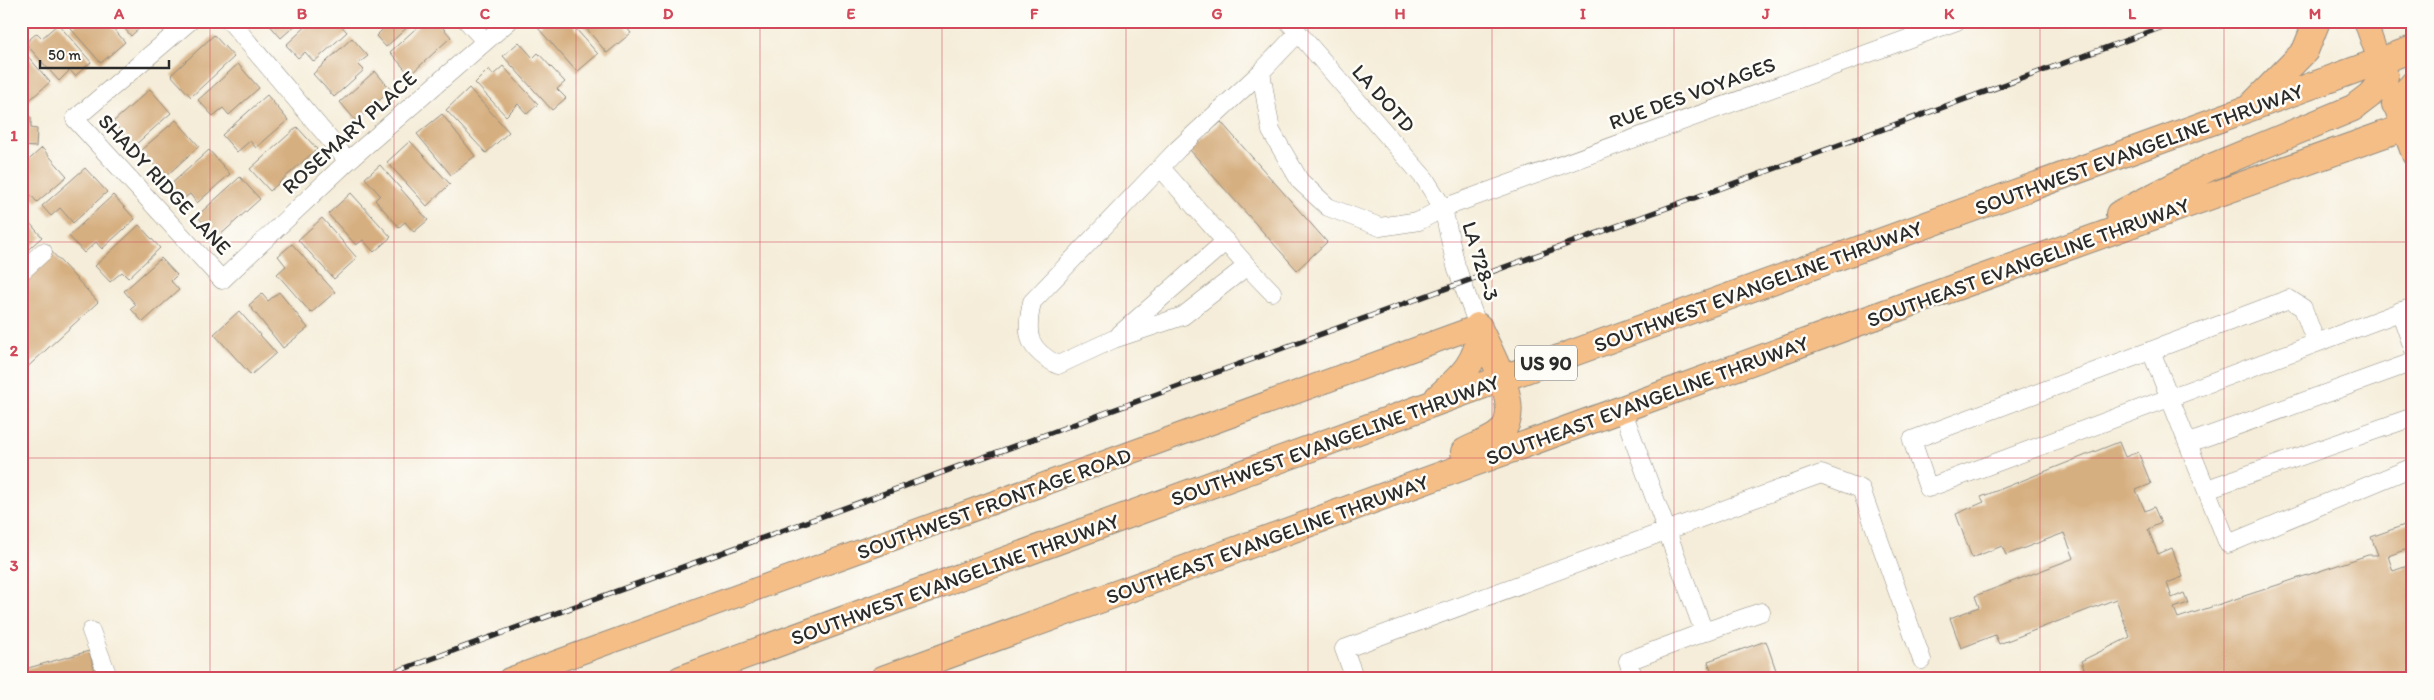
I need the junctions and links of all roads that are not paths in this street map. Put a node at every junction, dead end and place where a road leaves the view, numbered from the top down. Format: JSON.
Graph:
{"nodes":[{"id":1,"x":190,"y":21,"type":"edge"},
{"id":2,"x":230,"y":21,"type":"edge"},
{"id":3,"x":467,"y":21,"type":"edge"},
{"id":4,"x":508,"y":21,"type":"edge"},
{"id":5,"x":2317,"y":21,"type":"edge"},
{"id":6,"x":2365,"y":21,"type":"edge"},
{"id":7,"x":1945,"y":23,"type":"edge"},
{"id":8,"x":1293,"y":27,"type":"edge"},
{"id":9,"x":485,"y":41,"type":"junction"},
{"id":10,"x":2413,"y":49,"type":"edge"},
{"id":11,"x":2383,"y":69,"type":"junction"},
{"id":12,"x":1261,"y":72,"type":"junction"},
{"id":13,"x":2413,"y":84,"type":"edge"},
{"id":14,"x":2395,"y":104,"type":"junction"},
{"id":15,"x":2247,"y":110,"type":"junction"},
{"id":16,"x":2408,"y":126,"type":"edge"},
{"id":17,"x":2413,"y":156,"type":"edge"},
{"id":18,"x":348,"y":160,"type":"junction"},
{"id":19,"x":1161,"y":168,"type":"junction"},
{"id":20,"x":1443,"y":208,"type":"junction"},
{"id":21,"x":1226,"y":241,"type":"junction"},
{"id":22,"x":43,"y":252,"type":"dead end"},
{"id":23,"x":2027,"y":262,"type":"junction"},
{"id":24,"x":1247,"y":266,"type":"junction"},
{"id":25,"x":21,"y":272,"type":"edge"},
{"id":26,"x":222,"y":280,"type":"joint"},
{"id":27,"x":1272,"y":292,"type":"dead end"},
{"id":28,"x":2406,"y":309,"type":"edge"},
{"id":29,"x":1478,"y":326,"type":"junction"},
{"id":30,"x":1114,"y":339,"type":"junction"},
{"id":31,"x":2316,"y":343,"type":"junction"},
{"id":32,"x":2413,"y":348,"type":"edge"},
{"id":33,"x":2151,"y":350,"type":"junction"},
{"id":34,"x":2413,"y":362,"type":"edge"},
{"id":35,"x":1501,"y":379,"type":"junction"},
{"id":36,"x":2171,"y":397,"type":"junction"},
{"id":37,"x":1429,"y":405,"type":"junction"},
{"id":38,"x":1622,"y":409,"type":"junction"},
{"id":39,"x":2413,"y":417,"type":"edge"},
{"id":40,"x":2189,"y":443,"type":"junction"},
{"id":41,"x":2413,"y":467,"type":"edge"},
{"id":42,"x":1436,"y":478,"type":"junction"},
{"id":43,"x":2207,"y":489,"type":"junction"},
{"id":44,"x":1667,"y":531,"type":"junction"},
{"id":45,"x":1761,"y":612,"type":"dead end"},
{"id":46,"x":91,"y":631,"type":"dead end"},
{"id":47,"x":1704,"y":632,"type":"junction"},
{"id":48,"x":1922,"y":660,"type":"dead end"},
{"id":49,"x":108,"y":679,"type":"edge"},
{"id":50,"x":509,"y":679,"type":"edge"},
{"id":51,"x":681,"y":679,"type":"edge"},
{"id":52,"x":883,"y":679,"type":"edge"},
{"id":53,"x":1355,"y":679,"type":"edge"},
{"id":54,"x":1634,"y":679,"type":"edge"}],
"edges":[{"from":1,"to":26,"type":"street","name":"SHADY RIDGE LANE"},
{"from":2,"to":18,"type":"street"},
{"from":3,"to":9,"type":"street"},
{"from":4,"to":9,"type":"street","name":"ROSEMARY PLACE"},
{"from":5,"to":15,"type":"highway"},
{"from":6,"to":11,"type":"main road"},
{"from":7,"to":20,"type":"street","name":"RUE DES VOYAGES"},
{"from":8,"to":12,"type":"street"},
{"from":8,"to":20,"type":"street","name":"LA DOTD"},
{"from":9,"to":18,"type":"street","name":"ROSEMARY PLACE"},
{"from":10,"to":11,"type":"highway","name":"SOUTHWEST EVANGELINE THRUWAY","number":"US 90"},
{"from":11,"to":14,"type":"main road"},
{"from":11,"to":15,"type":"highway","name":"SOUTHWEST EVANGELINE THRUWAY","number":"US 90"},
{"from":11,"to":23,"type":"highway"},
{"from":12,"to":19,"type":"street"},
{"from":12,"to":20,"type":"street","name":"RUE DES VOYAGES"},
{"from":13,"to":14,"type":"highway"},
{"from":14,"to":16,"type":"main road"},
{"from":15,"to":35,"type":"highway","name":"SOUTHWEST EVANGELINE THRUWAY","number":"US 90"},
{"from":16,"to":17,"type":"main road"},
{"from":16,"to":23,"type":"highway","name":"SOUTHEAST EVANGELINE THRUWAY"},
{"from":18,"to":26,"type":"street","name":"ROSEMARY PLACE"},
{"from":19,"to":21,"type":"street"},
{"from":19,"to":30,"type":"street"},
{"from":20,"to":29,"type":"street","name":"LA 728-3"},
{"from":21,"to":24,"type":"street"},
{"from":21,"to":30,"type":"street"},
{"from":22,"to":25,"type":"street"},
{"from":23,"to":38,"type":"highway","name":"SOUTHEAST EVANGELINE THRUWAY"},
{"from":24,"to":27,"type":"street"},
{"from":24,"to":30,"type":"street"},
{"from":28,"to":31,"type":"street"},
{"from":28,"to":32,"type":"street"},
{"from":29,"to":35,"type":"highway"},
{"from":29,"to":37,"type":"highway"},
{"from":29,"to":50,"type":"main road","name":"SOUTHWEST FRONTAGE ROAD"},
{"from":31,"to":33,"type":"street"},
{"from":31,"to":36,"type":"street"},
{"from":33,"to":36,"type":"street"},
{"from":33,"to":36,"type":"street"},
{"from":34,"to":40,"type":"street"},
{"from":35,"to":37,"type":"highway","name":"SOUTHWEST EVANGELINE THRUWAY","number":"US 90"},
{"from":35,"to":42,"type":"highway"},
{"from":36,"to":40,"type":"street"},
{"from":37,"to":51,"type":"highway","name":"SOUTHWEST EVANGELINE THRUWAY","number":"US 90"},
{"from":38,"to":42,"type":"highway","name":"SOUTHEAST EVANGELINE THRUWAY"},
{"from":38,"to":44,"type":"street"},
{"from":39,"to":43,"type":"street"},
{"from":40,"to":43,"type":"street"},
{"from":41,"to":43,"type":"street"},
{"from":42,"to":52,"type":"highway","name":"SOUTHEAST EVANGELINE THRUWAY"},
{"from":44,"to":47,"type":"street"},
{"from":44,"to":48,"type":"street"},
{"from":44,"to":53,"type":"street"},
{"from":45,"to":47,"type":"street"},
{"from":46,"to":49,"type":"street"},
{"from":47,"to":54,"type":"street"}]}
